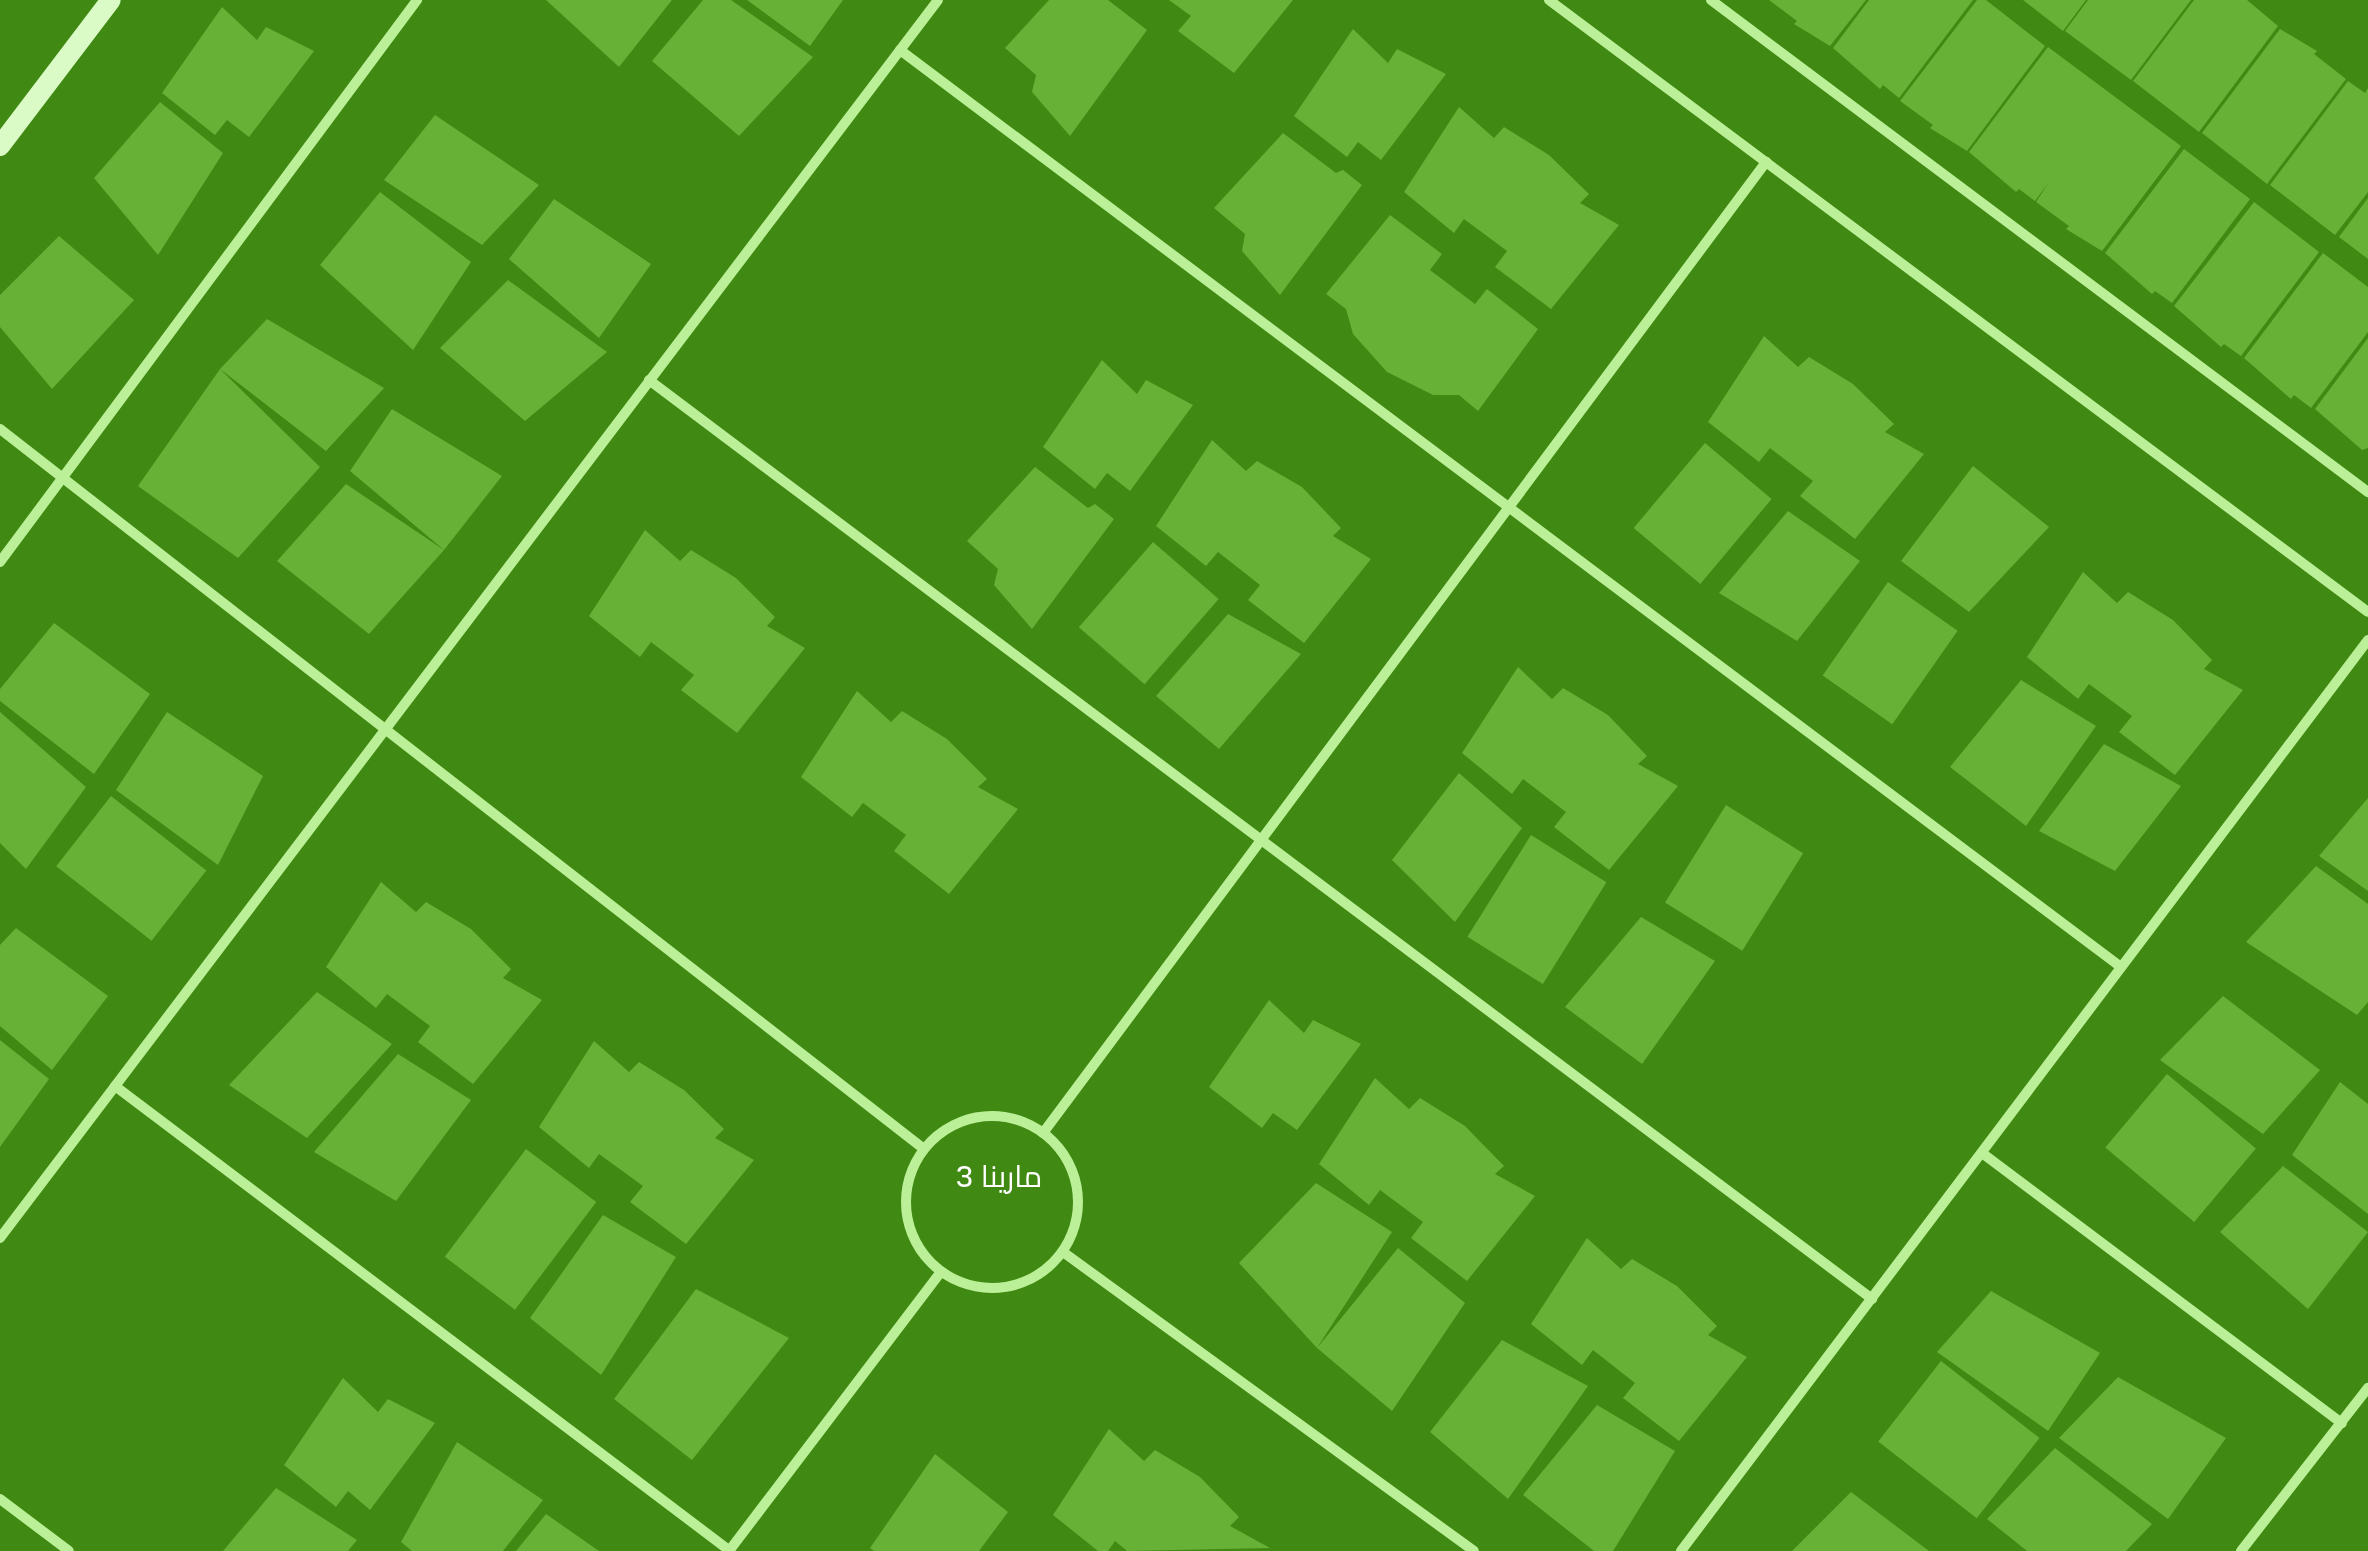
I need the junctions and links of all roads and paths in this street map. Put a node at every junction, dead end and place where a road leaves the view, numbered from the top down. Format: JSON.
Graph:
{"nodes":[{"id":1,"x":112,"y":0,"type":"edge"},
{"id":2,"x":416,"y":0,"type":"edge"},
{"id":3,"x":938,"y":0,"type":"edge"},
{"id":4,"x":1550,"y":0,"type":"edge"},
{"id":5,"x":1711,"y":0,"type":"edge"},
{"id":6,"x":900,"y":50,"type":"junction"},
{"id":7,"x":0,"y":146,"type":"edge"},
{"id":8,"x":1766,"y":162,"type":"junction"},
{"id":9,"x":649,"y":380,"type":"junction"},
{"id":10,"x":0,"y":429,"type":"edge"},
{"id":11,"x":62,"y":478,"type":"junction"},
{"id":12,"x":2368,"y":492,"type":"edge"},
{"id":13,"x":1508,"y":508,"type":"junction"},
{"id":14,"x":0,"y":562,"type":"edge"},
{"id":15,"x":2368,"y":612,"type":"edge"},
{"id":16,"x":2368,"y":640,"type":"edge"},
{"id":17,"x":386,"y":730,"type":"junction"},
{"id":18,"x":1261,"y":840,"type":"junction"},
{"id":19,"x":2121,"y":968,"type":"junction"},
{"id":20,"x":116,"y":1086,"type":"junction"},
{"id":21,"x":1043,"y":1133,"type":"junction"},
{"id":22,"x":924,"y":1150,"type":"junction"},
{"id":23,"x":1982,"y":1152,"type":"junction"},
{"id":24,"x":0,"y":1238,"type":"edge"},
{"id":25,"x":1063,"y":1252,"type":"junction"},
{"id":26,"x":941,"y":1272,"type":"junction"},
{"id":27,"x":1872,"y":1298,"type":"junction"},
{"id":28,"x":2368,"y":1388,"type":"edge"},
{"id":29,"x":2342,"y":1423,"type":"junction"},
{"id":30,"x":0,"y":1499,"type":"edge"},
{"id":31,"x":69,"y":1551,"type":"edge"},
{"id":32,"x":729,"y":1551,"type":"edge"},
{"id":33,"x":1474,"y":1551,"type":"edge"},
{"id":34,"x":1682,"y":1551,"type":"edge"},
{"id":35,"x":2241,"y":1551,"type":"edge"}],
"edges":[{"from":1,"to":7,"type":"street"},
{"from":2,"to":11,"type":"street"},
{"from":3,"to":6,"type":"street"},
{"from":4,"to":8,"type":"street"},
{"from":5,"to":12,"type":"street"},
{"from":6,"to":9,"type":"street"},
{"from":6,"to":13,"type":"street"},
{"from":8,"to":13,"type":"street"},
{"from":8,"to":15,"type":"street"},
{"from":9,"to":17,"type":"street"},
{"from":9,"to":18,"type":"street"},
{"from":10,"to":11,"type":"street"},
{"from":11,"to":14,"type":"street"},
{"from":11,"to":17,"type":"street"},
{"from":13,"to":18,"type":"street"},
{"from":13,"to":19,"type":"street"},
{"from":16,"to":19,"type":"street"},
{"from":17,"to":20,"type":"street"},
{"from":17,"to":22,"type":"street"},
{"from":18,"to":21,"type":"street"},
{"from":18,"to":27,"type":"street"},
{"from":19,"to":23,"type":"street"},
{"from":20,"to":24,"type":"street"},
{"from":20,"to":32,"type":"street"},
{"from":21,"to":22,"type":"street"},
{"from":21,"to":25,"type":"street"},
{"from":22,"to":26,"type":"street"},
{"from":23,"to":27,"type":"street"},
{"from":23,"to":29,"type":"street"},
{"from":25,"to":26,"type":"street"},
{"from":25,"to":33,"type":"street"},
{"from":26,"to":32,"type":"street"},
{"from":27,"to":34,"type":"street"},
{"from":28,"to":29,"type":"street"},
{"from":29,"to":35,"type":"street"},
{"from":30,"to":31,"type":"street"}]}
